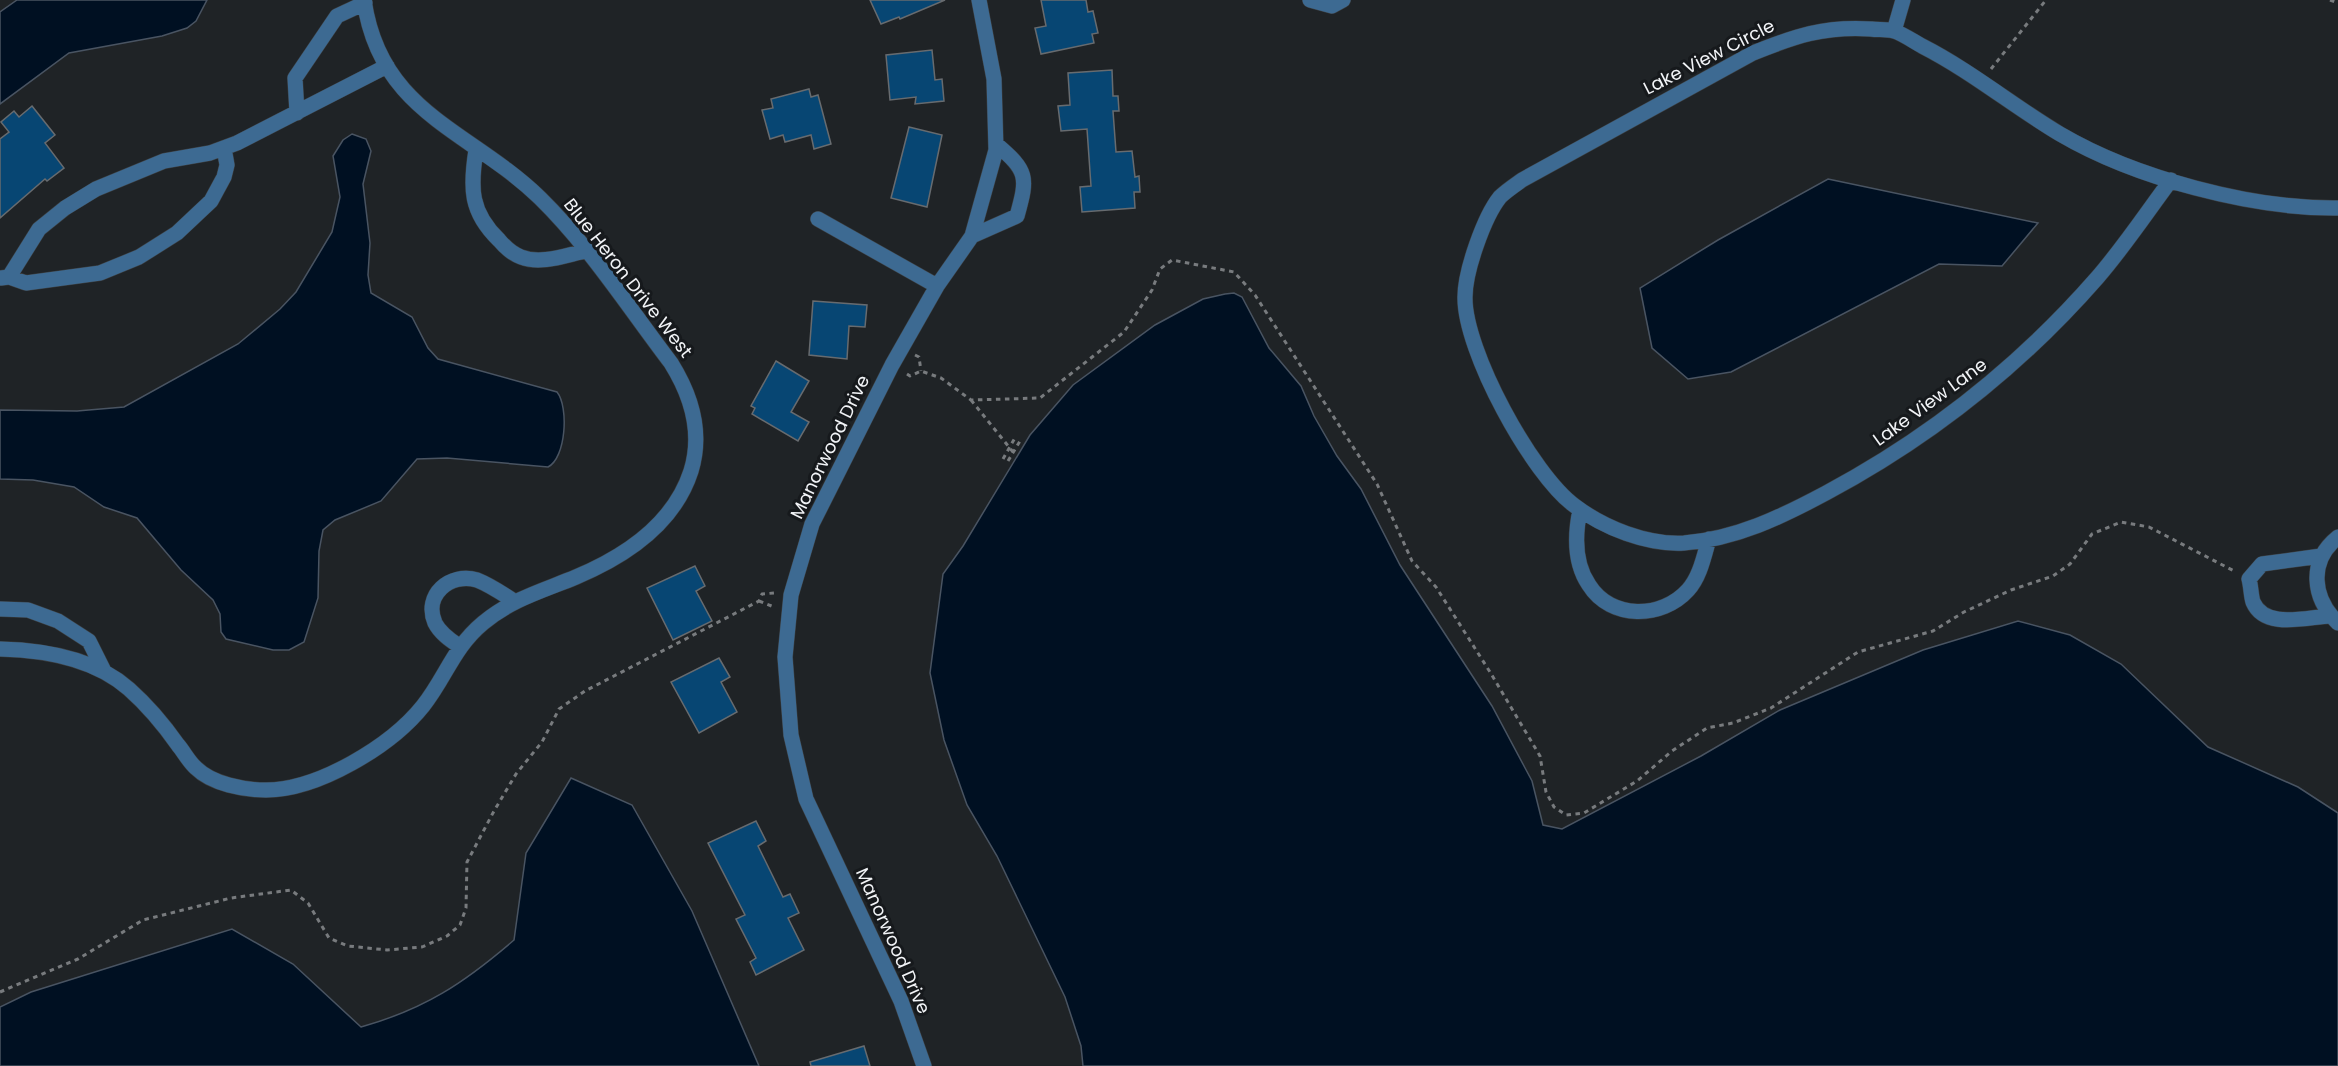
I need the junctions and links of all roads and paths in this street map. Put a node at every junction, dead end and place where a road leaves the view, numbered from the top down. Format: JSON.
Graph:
{"nodes":[{"id":1,"x":979,"y":0,"type":"edge"},
{"id":2,"x":1310,"y":0,"type":"edge"},
{"id":3,"x":1343,"y":0,"type":"edge"},
{"id":4,"x":1903,"y":0,"type":"edge"},
{"id":5,"x":2046,"y":0,"type":"edge"},
{"id":6,"x":2330,"y":0,"type":"edge"},
{"id":7,"x":364,"y":2,"type":"edge"},
{"id":8,"x":2338,"y":3,"type":"edge"},
{"id":9,"x":1894,"y":31,"type":"junction"},
{"id":10,"x":387,"y":66,"type":"junction"},
{"id":11,"x":1982,"y":81,"type":"junction"},
{"id":12,"x":297,"y":112,"type":"junction"},
{"id":13,"x":996,"y":144,"type":"junction"},
{"id":14,"x":224,"y":148,"type":"junction"},
{"id":15,"x":476,"y":150,"type":"junction"},
{"id":16,"x":2171,"y":180,"type":"junction"},
{"id":17,"x":2338,"y":208,"type":"edge"},
{"id":18,"x":818,"y":219,"type":"dead end"},
{"id":19,"x":972,"y":236,"type":"junction"},
{"id":20,"x":586,"y":251,"type":"junction"},
{"id":21,"x":1221,"y":268,"type":"dead end"},
{"id":22,"x":5,"y":277,"type":"edge"},
{"id":23,"x":936,"y":286,"type":"junction"},
{"id":24,"x":892,"y":365,"type":"junction"},
{"id":25,"x":971,"y":400,"type":"junction"},
{"id":26,"x":1016,"y":436,"type":"dead end"},
{"id":27,"x":1020,"y":441,"type":"dead end"},
{"id":28,"x":1009,"y":448,"type":"junction"},
{"id":29,"x":1013,"y":452,"type":"junction"},
{"id":30,"x":1003,"y":459,"type":"dead end"},
{"id":31,"x":1008,"y":461,"type":"dead end"},
{"id":32,"x":1580,"y":510,"type":"junction"},
{"id":33,"x":1641,"y":537,"type":"joint"},
{"id":34,"x":2338,"y":537,"type":"edge"},
{"id":35,"x":1709,"y":539,"type":"junction"},
{"id":36,"x":2321,"y":556,"type":"junction"},
{"id":37,"x":791,"y":595,"type":"junction"},
{"id":38,"x":514,"y":601,"type":"junction"},
{"id":39,"x":0,"y":609,"type":"edge"},
{"id":40,"x":2334,"y":619,"type":"edge"},
{"id":41,"x":459,"y":646,"type":"junction"},
{"id":42,"x":0,"y":649,"type":"edge"},
{"id":43,"x":104,"y":671,"type":"junction"},
{"id":44,"x":0,"y":992,"type":"edge"},
{"id":45,"x":924,"y":1066,"type":"edge"}],
"edges":[{"from":1,"to":13,"type":"street","name":"Manorwood Drive"},
{"from":2,"to":3,"type":"street"},
{"from":4,"to":9,"type":"street"},
{"from":5,"to":11,"type":"path"},
{"from":6,"to":8,"type":"path"},
{"from":7,"to":10,"type":"street","name":"Blue Heron Drive West"},
{"from":7,"to":12,"type":"street"},
{"from":9,"to":11,"type":"street","name":"Lake View Circle"},
{"from":9,"to":32,"type":"street","name":"Lake View Circle"},
{"from":10,"to":12,"type":"street"},
{"from":10,"to":15,"type":"street","name":"Blue Heron Drive West"},
{"from":11,"to":16,"type":"street","name":"Lake View Circle"},
{"from":12,"to":14,"type":"street"},
{"from":13,"to":19,"type":"street","name":"Manorwood Drive"},
{"from":13,"to":19,"type":"street"},
{"from":14,"to":22,"type":"street"},
{"from":14,"to":22,"type":"street"},
{"from":15,"to":20,"type":"street","name":"Blue Heron Drive West"},
{"from":15,"to":20,"type":"street"},
{"from":16,"to":17,"type":"street","name":"Lake View Circle"},
{"from":16,"to":35,"type":"street","name":"Lake View Lane"},
{"from":18,"to":23,"type":"street"},
{"from":19,"to":23,"type":"street","name":"Manorwood Drive"},
{"from":20,"to":38,"type":"street","name":"Blue Heron Drive West"},
{"from":21,"to":25,"type":"path"},
{"from":23,"to":24,"type":"street","name":"Manorwood Drive"},
{"from":24,"to":25,"type":"path"},
{"from":24,"to":37,"type":"street","name":"Manorwood Drive"},
{"from":25,"to":28,"type":"path"},
{"from":26,"to":28,"type":"path"},
{"from":27,"to":29,"type":"path"},
{"from":28,"to":29,"type":"path"},
{"from":28,"to":30,"type":"path"},
{"from":29,"to":31,"type":"path"},
{"from":32,"to":33,"type":"street","name":"Lake View Circle"},
{"from":32,"to":35,"type":"street"},
{"from":33,"to":35,"type":"street","name":"Lake View Lane"},
{"from":34,"to":36,"type":"street"},
{"from":36,"to":40,"type":"street"},
{"from":36,"to":40,"type":"street"},
{"from":37,"to":44,"type":"path"},
{"from":37,"to":45,"type":"street","name":"Manorwood Drive"},
{"from":38,"to":41,"type":"street","name":"Blue Heron Drive West"},
{"from":38,"to":41,"type":"street"},
{"from":39,"to":43,"type":"street","name":"Blue Heron Drive West"},
{"from":41,"to":43,"type":"street","name":"Blue Heron Drive West"},
{"from":42,"to":43,"type":"street","name":"Blue Heron Drive West"}]}
